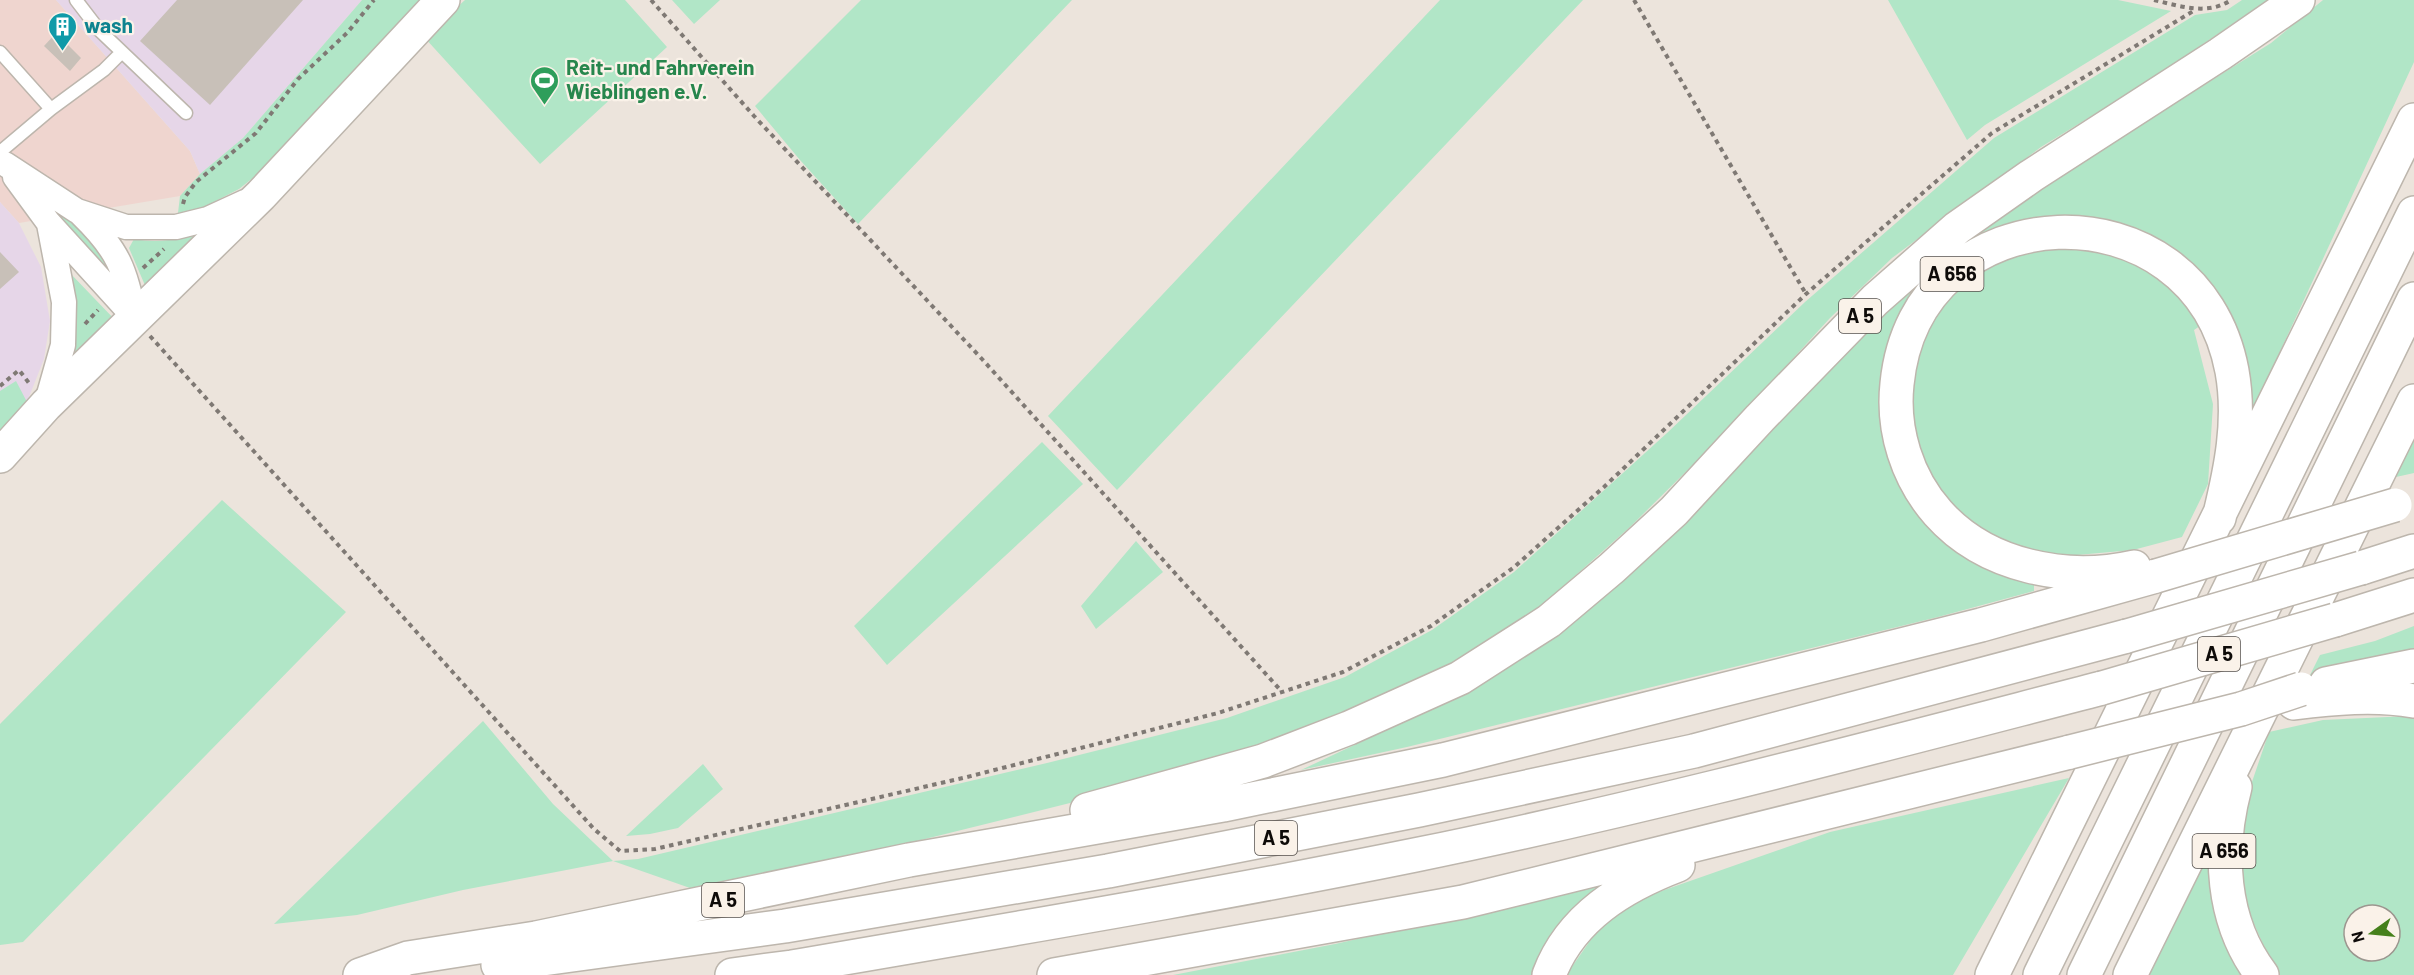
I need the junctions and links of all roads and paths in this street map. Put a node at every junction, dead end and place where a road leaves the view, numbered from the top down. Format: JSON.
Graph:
{"nodes":[{"id":1,"x":76,"y":0,"type":"edge"},
{"id":2,"x":443,"y":0,"type":"edge"},
{"id":3,"x":651,"y":0,"type":"edge"},
{"id":4,"x":1634,"y":0,"type":"edge"},
{"id":5,"x":2154,"y":0,"type":"edge"},
{"id":6,"x":2231,"y":0,"type":"edge"},
{"id":7,"x":2298,"y":0,"type":"edge"},
{"id":8,"x":2195,"y":10,"type":"junction"},
{"id":9,"x":0,"y":52,"type":"edge"},
{"id":10,"x":122,"y":52,"type":"junction"},
{"id":11,"x":51,"y":109,"type":"junction"},
{"id":12,"x":186,"y":113,"type":"dead end"},
{"id":13,"x":2414,"y":120,"type":"edge"},
{"id":14,"x":2,"y":158,"type":"edge"},
{"id":15,"x":261,"y":195,"type":"junction"},
{"id":16,"x":77,"y":211,"type":"junction"},
{"id":17,"x":2414,"y":213,"type":"edge"},
{"id":18,"x":48,"y":222,"type":"junction"},
{"id":19,"x":1806,"y":294,"type":"junction"},
{"id":20,"x":2414,"y":299,"type":"edge"},
{"id":21,"x":136,"y":319,"type":"junction"},
{"id":22,"x":0,"y":386,"type":"edge"},
{"id":23,"x":2414,"y":401,"type":"edge"},
{"id":24,"x":46,"y":405,"type":"junction"},
{"id":25,"x":0,"y":456,"type":"edge"},
{"id":26,"x":2405,"y":502,"type":"edge"},
{"id":27,"x":2219,"y":518,"type":"junction"},
{"id":28,"x":2414,"y":551,"type":"edge"},
{"id":29,"x":2160,"y":569,"type":"junction"},
{"id":30,"x":2414,"y":595,"type":"edge"},
{"id":31,"x":2414,"y":666,"type":"edge"},
{"id":32,"x":1283,"y":693,"type":"junction"},
{"id":33,"x":2298,"y":696,"type":"junction"},
{"id":34,"x":2414,"y":701,"type":"edge"},
{"id":35,"x":2247,"y":715,"type":"junction"},
{"id":36,"x":1794,"y":821,"type":"junction"},
{"id":37,"x":909,"y":860,"type":"junction"},
{"id":38,"x":2028,"y":901,"type":"junction"},
{"id":39,"x":360,"y":975,"type":"edge"},
{"id":40,"x":411,"y":975,"type":"edge"},
{"id":41,"x":732,"y":975,"type":"edge"},
{"id":42,"x":1054,"y":975,"type":"edge"},
{"id":43,"x":1549,"y":975,"type":"edge"},
{"id":44,"x":1974,"y":975,"type":"edge"},
{"id":45,"x":1992,"y":975,"type":"edge"},
{"id":46,"x":2040,"y":975,"type":"edge"},
{"id":47,"x":2084,"y":975,"type":"edge"},
{"id":48,"x":2130,"y":975,"type":"edge"},
{"id":49,"x":2262,"y":975,"type":"edge"}],
"edges":[{"from":1,"to":10,"type":"lane"},
{"from":2,"to":15,"type":"main road"},
{"from":3,"to":32,"type":"path"},
{"from":4,"to":19,"type":"path"},
{"from":5,"to":8,"type":"path"},
{"from":6,"to":8,"type":"path"},
{"from":7,"to":37,"type":"main road","number":"A 5"},
{"from":8,"to":19,"type":"path"},
{"from":9,"to":11,"type":"lane"},
{"from":10,"to":11,"type":"lane"},
{"from":10,"to":12,"type":"lane"},
{"from":11,"to":14,"type":"lane"},
{"from":13,"to":27,"type":"main road"},
{"from":14,"to":16,"type":"street"},
{"from":14,"to":18,"type":"street"},
{"from":15,"to":16,"type":"street"},
{"from":15,"to":21,"type":"main road"},
{"from":16,"to":21,"type":"street"},
{"from":17,"to":46,"type":"main road"},
{"from":18,"to":21,"type":"street"},
{"from":18,"to":24,"type":"street"},
{"from":19,"to":32,"type":"path"},
{"from":20,"to":47,"type":"main road"},
{"from":21,"to":24,"type":"main road"},
{"from":21,"to":32,"type":"path"},
{"from":22,"to":24,"type":"path"},
{"from":23,"to":35,"type":"main road"},
{"from":24,"to":25,"type":"main road"},
{"from":26,"to":29,"type":"main road","bridge":true},
{"from":27,"to":29,"type":"main road","number":"A 656"},
{"from":27,"to":38,"type":"main road"},
{"from":28,"to":40,"type":"main road","number":"A 5","bridge":true},
{"from":29,"to":37,"type":"main road","number":"A 5"},
{"from":30,"to":41,"type":"main road","number":"A 5","bridge":true},
{"from":31,"to":33,"type":"main road"},
{"from":33,"to":34,"type":"main road"},
{"from":33,"to":35,"type":"main road","bridge":true},
{"from":35,"to":36,"type":"main road","bridge":true},
{"from":35,"to":48,"type":"main road"},
{"from":35,"to":49,"type":"main road","number":"A 656"},
{"from":36,"to":42,"type":"main road"},
{"from":36,"to":43,"type":"main road"},
{"from":37,"to":39,"type":"main road","number":"A 5"},
{"from":38,"to":44,"type":"main road"},
{"from":38,"to":45,"type":"main road"}]}
